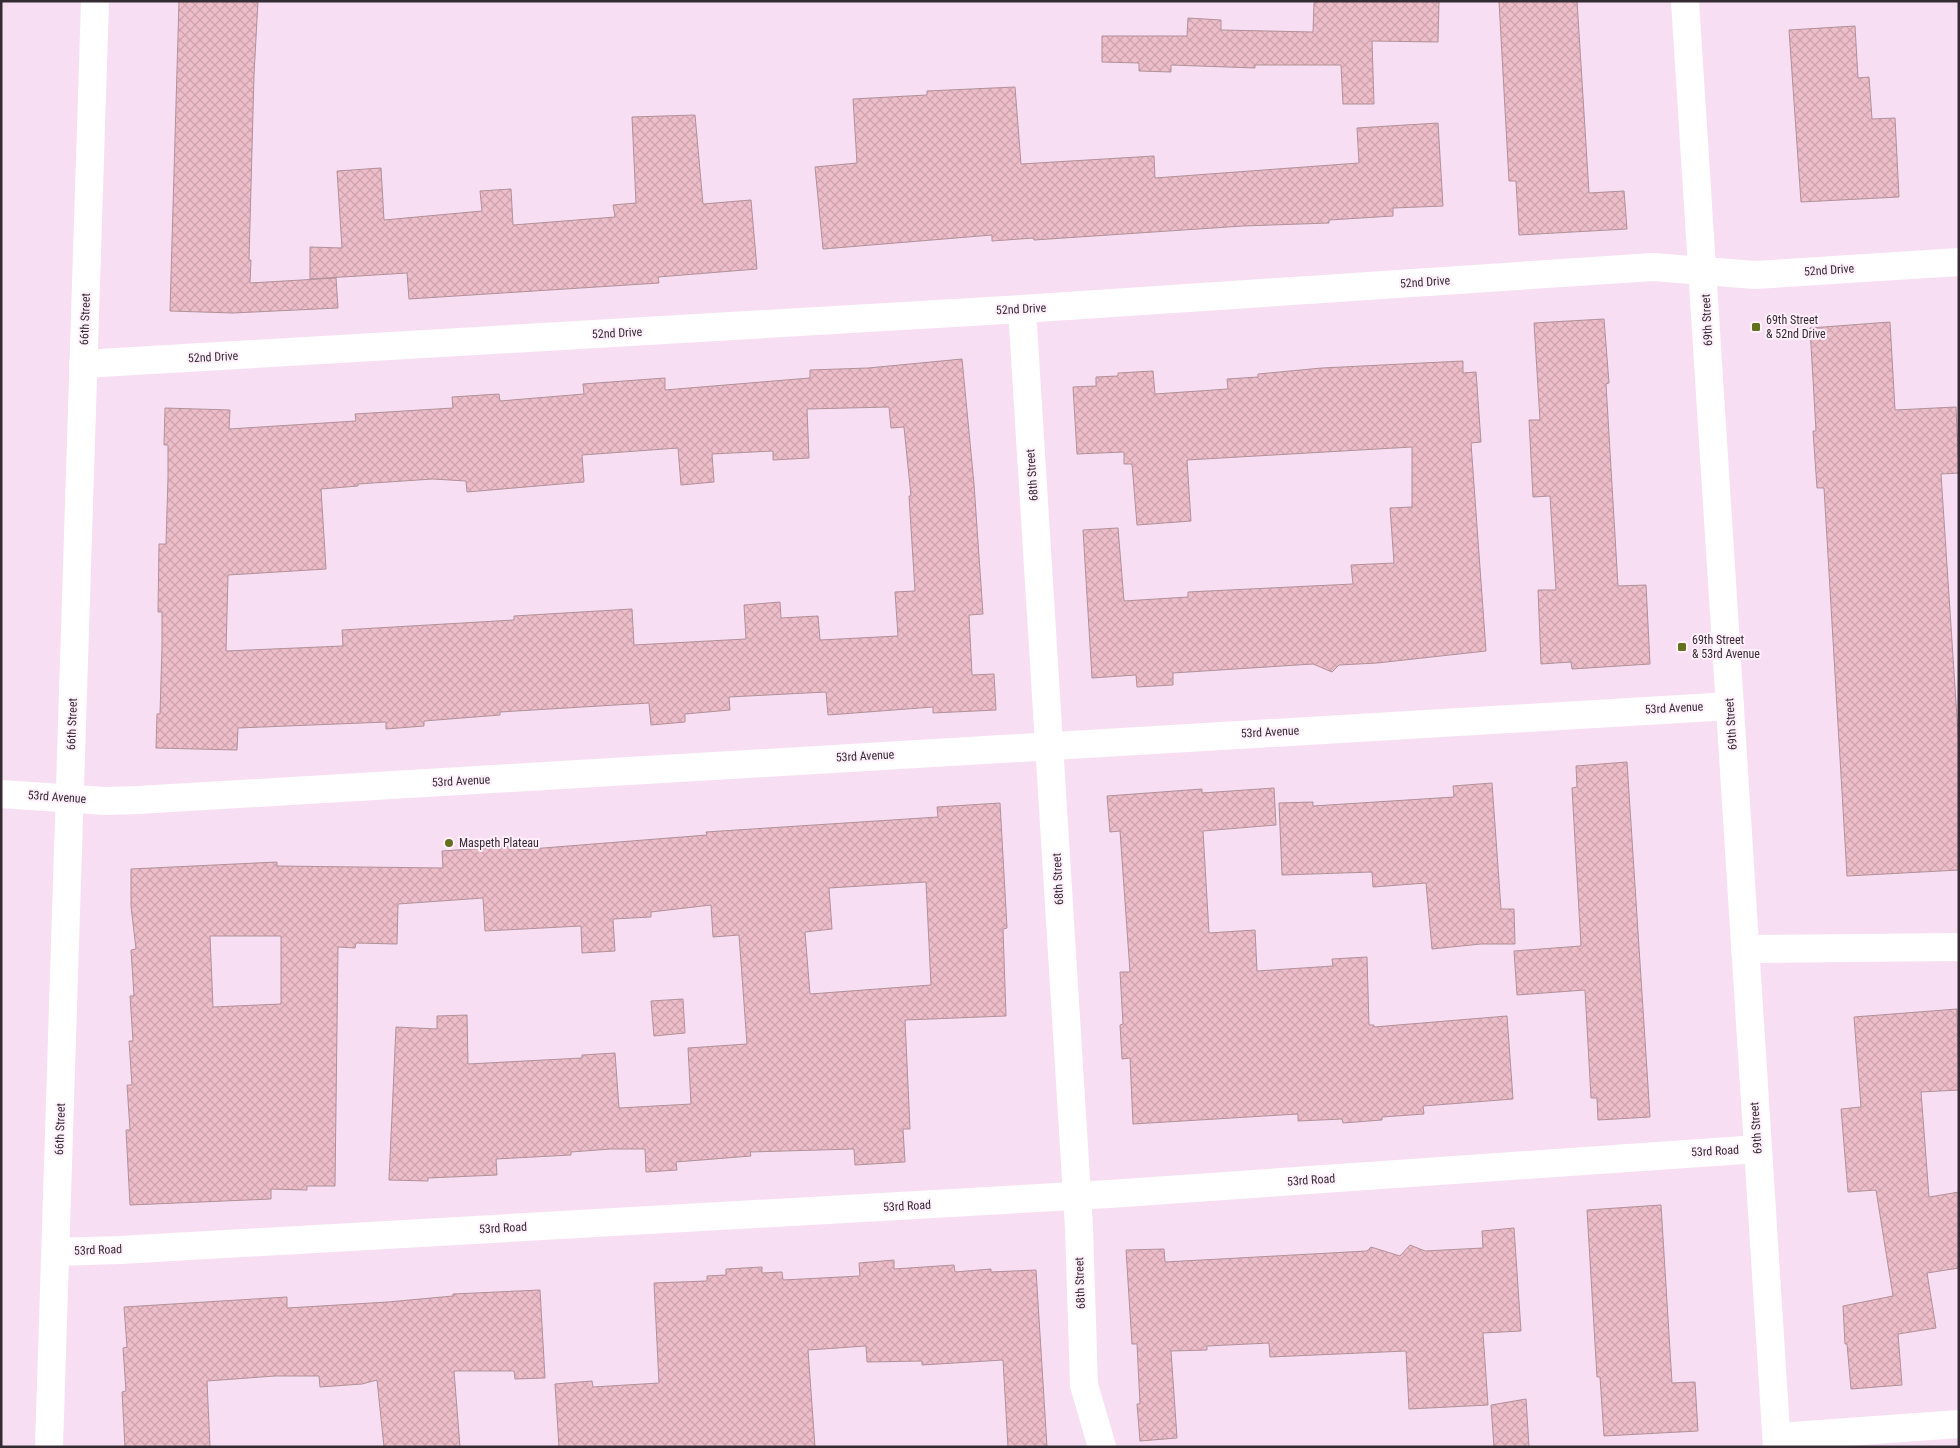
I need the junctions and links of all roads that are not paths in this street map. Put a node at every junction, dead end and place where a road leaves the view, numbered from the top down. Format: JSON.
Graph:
{"nodes":[{"id":1,"x":95,"y":1,"type":"edge"},
{"id":2,"x":1685,"y":1,"type":"edge"},
{"id":3,"x":1959,"y":262,"type":"edge"},
{"id":4,"x":1704,"y":272,"type":"junction"},
{"id":5,"x":1022,"y":310,"type":"junction"},
{"id":6,"x":83,"y":364,"type":"junction"},
{"id":7,"x":1730,"y":706,"type":"junction"},
{"id":8,"x":1050,"y":746,"type":"junction"},
{"id":9,"x":1,"y":794,"type":"edge"},
{"id":10,"x":69,"y":798,"type":"junction"},
{"id":11,"x":1959,"y":947,"type":"edge"},
{"id":12,"x":1745,"y":949,"type":"junction"},
{"id":13,"x":1758,"y":1149,"type":"junction"},
{"id":14,"x":1077,"y":1196,"type":"junction"},
{"id":15,"x":56,"y":1252,"type":"junction"},
{"id":16,"x":1959,"y":1424,"type":"edge"},
{"id":17,"x":1777,"y":1442,"type":"edge"},
{"id":18,"x":49,"y":1447,"type":"edge"},
{"id":19,"x":1102,"y":1447,"type":"edge"}],
"edges":[{"from":1,"to":6,"type":"street","name":"66th Street"},
{"from":2,"to":4,"type":"street","name":"69th Street"},
{"from":3,"to":4,"type":"street","name":"52nd Drive"},
{"from":4,"to":5,"type":"street","name":"52nd Drive"},
{"from":4,"to":7,"type":"street","name":"69th Street"},
{"from":5,"to":6,"type":"street","name":"52nd Drive"},
{"from":5,"to":8,"type":"street","name":"68th Street"},
{"from":6,"to":10,"type":"street","name":"66th Street"},
{"from":7,"to":8,"type":"street","name":"53rd Avenue"},
{"from":7,"to":12,"type":"street","name":"69th Street"},
{"from":8,"to":10,"type":"street","name":"53rd Avenue"},
{"from":8,"to":14,"type":"street","name":"68th Street"},
{"from":9,"to":10,"type":"street","name":"53rd Avenue"},
{"from":10,"to":15,"type":"street","name":"66th Street"},
{"from":11,"to":12,"type":"street"},
{"from":12,"to":13,"type":"street","name":"69th Street"},
{"from":13,"to":14,"type":"street","name":"53rd Road"},
{"from":13,"to":17,"type":"street","name":"69th Street"},
{"from":14,"to":15,"type":"street","name":"53rd Road"},
{"from":14,"to":19,"type":"street","name":"68th Street"},
{"from":15,"to":18,"type":"street","name":"66th Street"},
{"from":16,"to":17,"type":"street"}]}
